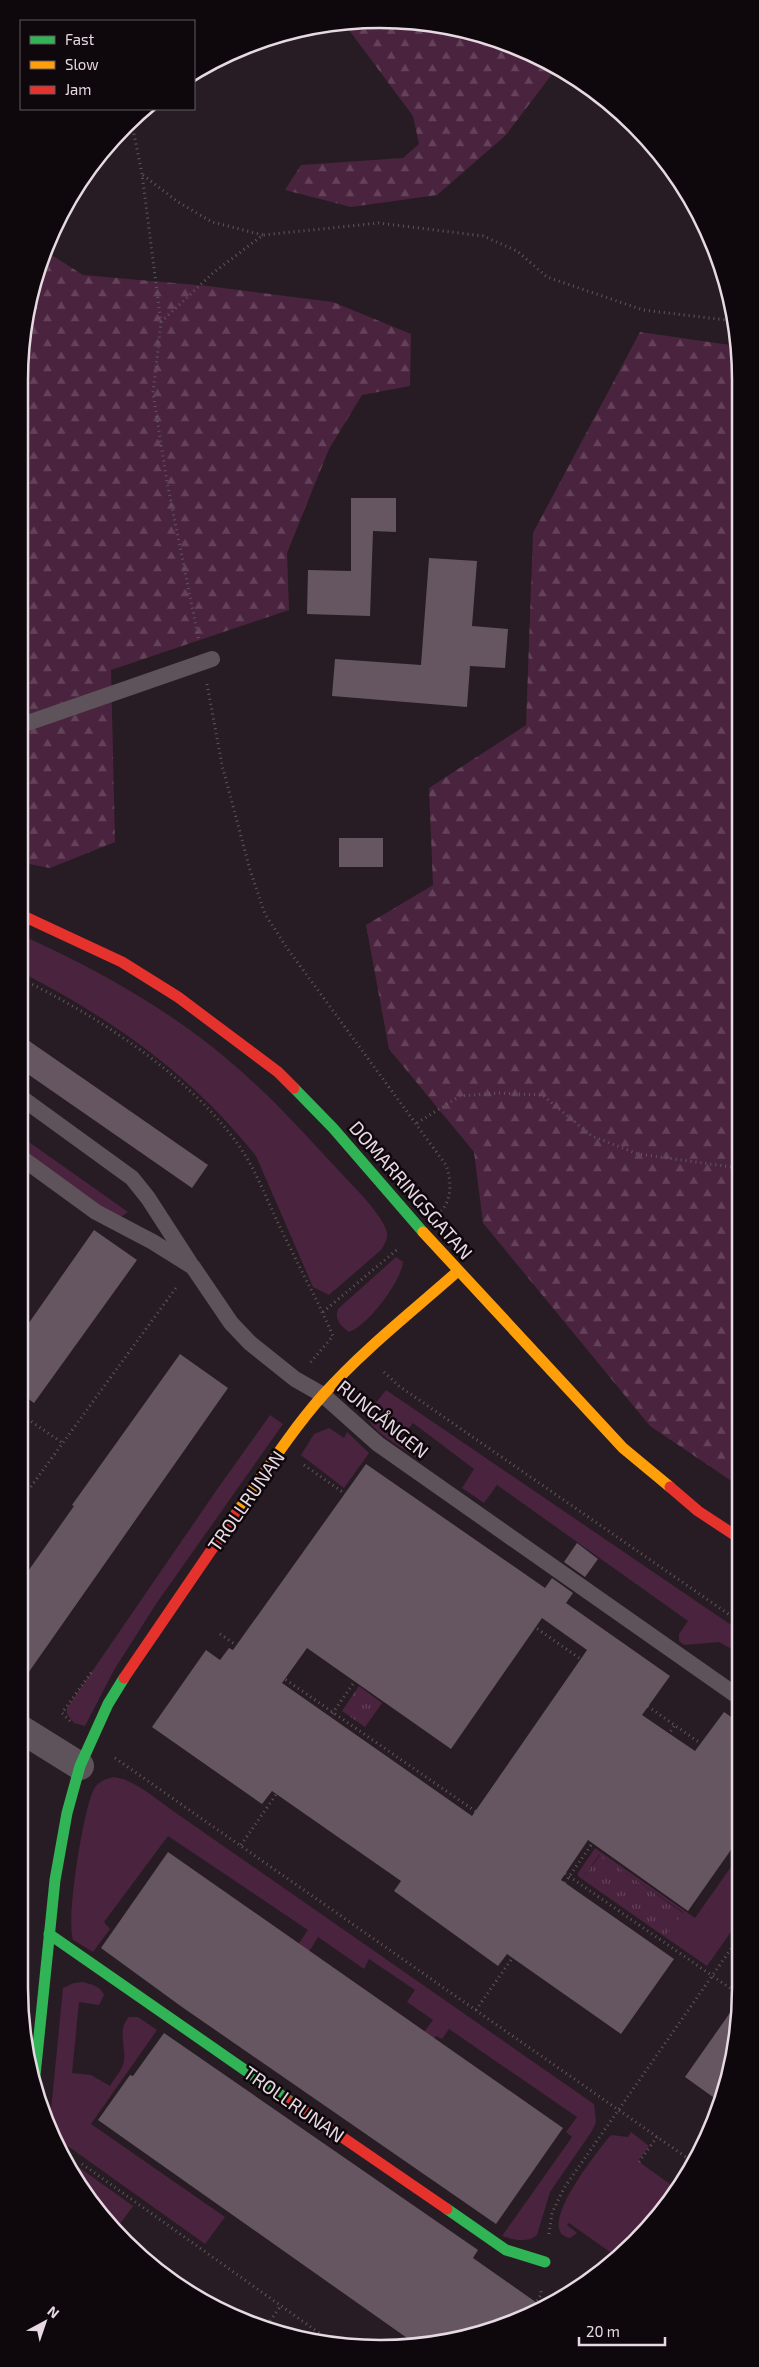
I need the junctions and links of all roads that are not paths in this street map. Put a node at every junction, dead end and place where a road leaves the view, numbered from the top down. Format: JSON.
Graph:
{"nodes":[{"id":1,"x":207,"y":659,"type":"road end"},
{"id":2,"x":28,"y":723,"type":"edge"},
{"id":3,"x":28,"y":918,"type":"edge"},
{"id":4,"x":28,"y":1103,"type":"edge"},
{"id":5,"x":28,"y":1163,"type":"edge"},
{"id":6,"x":193,"y":1267,"type":"junction"},
{"id":7,"x":458,"y":1271,"type":"junction"},
{"id":8,"x":323,"y":1395,"type":"junction"},
{"id":9,"x":732,"y":1533,"type":"edge"},
{"id":10,"x":732,"y":1692,"type":"edge"},
{"id":11,"x":28,"y":1734,"type":"edge"},
{"id":12,"x":80,"y":1766,"type":"junction"},
{"id":13,"x":49,"y":1934,"type":"junction"},
{"id":14,"x":36,"y":2065,"type":"edge"},
{"id":15,"x":545,"y":2262,"type":"road end"}],
"edges":[{"from":1,"to":2,"type":"lane"},
{"from":3,"to":7,"type":"street","name":"DOMARRINGSGATAN"},
{"from":4,"to":6,"type":"lane"},
{"from":5,"to":6,"type":"lane","name":"RUNGÅNGEN"},
{"from":6,"to":8,"type":"lane","name":"RUNGÅNGEN"},
{"from":7,"to":8,"type":"street","name":"TROLLRUNAN"},
{"from":7,"to":9,"type":"street","name":"DOMARRINGSGATAN"},
{"from":8,"to":10,"type":"lane","name":"RUNGÅNGEN"},
{"from":8,"to":12,"type":"street","name":"TROLLRUNAN"},
{"from":11,"to":12,"type":"street"},
{"from":12,"to":13,"type":"street","name":"TROLLRUNAN"},
{"from":13,"to":14,"type":"street","name":"TROLLRUNAN"},
{"from":13,"to":15,"type":"street","name":"TROLLRUNAN"}]}
